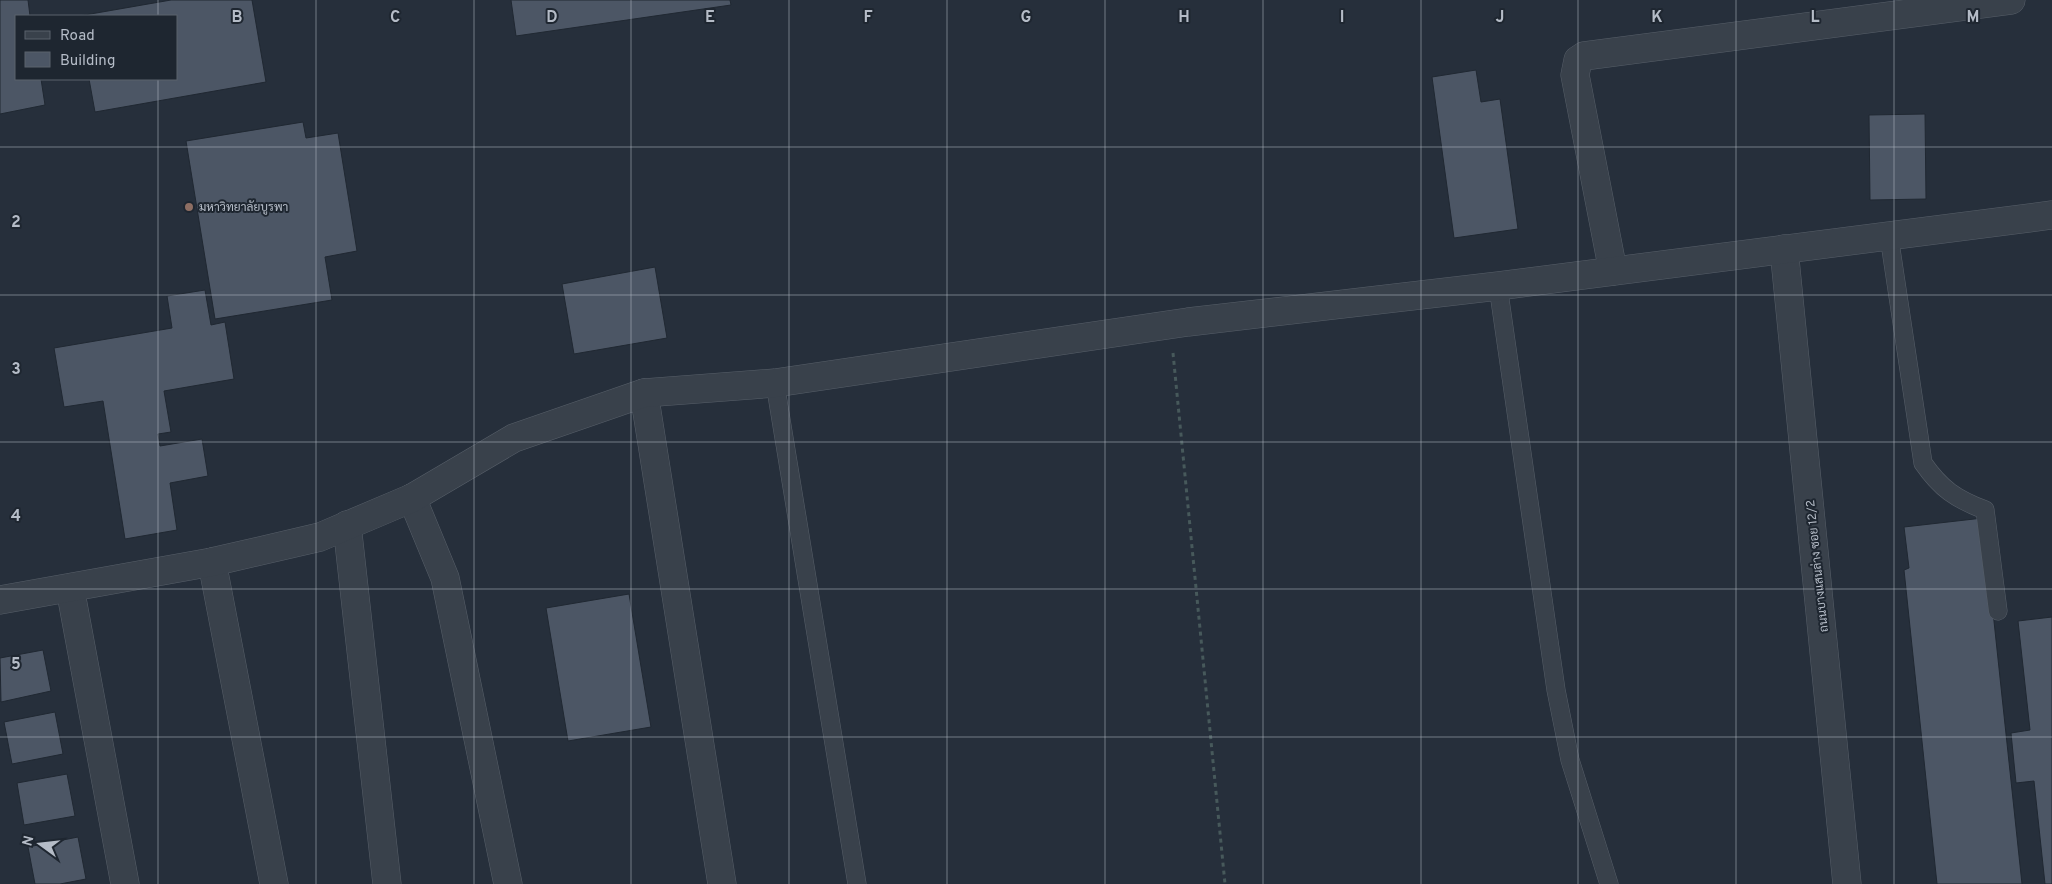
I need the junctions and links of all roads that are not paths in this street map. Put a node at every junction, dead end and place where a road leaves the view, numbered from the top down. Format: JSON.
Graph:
{"nodes":[{"id":1,"x":2011,"y":0,"type":"edge"},
{"id":2,"x":2052,"y":215,"type":"edge"},
{"id":3,"x":1889,"y":236,"type":"junction"},
{"id":4,"x":1784,"y":249,"type":"junction"},
{"id":5,"x":1612,"y":271,"type":"junction"},
{"id":6,"x":1498,"y":286,"type":"junction"},
{"id":7,"x":775,"y":383,"type":"junction"},
{"id":8,"x":644,"y":393,"type":"junction"},
{"id":9,"x":412,"y":498,"type":"junction"},
{"id":10,"x":347,"y":525,"type":"junction"},
{"id":11,"x":212,"y":562,"type":"junction"},
{"id":12,"x":70,"y":588,"type":"junction"},
{"id":13,"x":0,"y":600,"type":"edge"},
{"id":14,"x":1998,"y":611,"type":"dead end"},
{"id":15,"x":125,"y":884,"type":"edge"},
{"id":16,"x":274,"y":884,"type":"edge"},
{"id":17,"x":387,"y":884,"type":"edge"},
{"id":18,"x":508,"y":884,"type":"edge"},
{"id":19,"x":722,"y":884,"type":"edge"},
{"id":20,"x":857,"y":884,"type":"edge"},
{"id":21,"x":1609,"y":884,"type":"edge"},
{"id":22,"x":1847,"y":884,"type":"edge"}],
"edges":[{"from":1,"to":5,"type":"street"},
{"from":2,"to":3,"type":"street"},
{"from":3,"to":4,"type":"street"},
{"from":3,"to":14,"type":"lane"},
{"from":4,"to":5,"type":"street"},
{"from":4,"to":22,"type":"street","name":"ถนนบางแสนล่าง ซอย 12/2"},
{"from":5,"to":6,"type":"street"},
{"from":6,"to":7,"type":"street"},
{"from":6,"to":21,"type":"lane"},
{"from":7,"to":8,"type":"street"},
{"from":7,"to":20,"type":"lane"},
{"from":8,"to":9,"type":"street"},
{"from":8,"to":19,"type":"street"},
{"from":9,"to":10,"type":"street"},
{"from":9,"to":18,"type":"street"},
{"from":10,"to":11,"type":"street"},
{"from":10,"to":17,"type":"street"},
{"from":11,"to":12,"type":"street"},
{"from":11,"to":16,"type":"street"},
{"from":12,"to":13,"type":"street"},
{"from":12,"to":15,"type":"street"}]}
